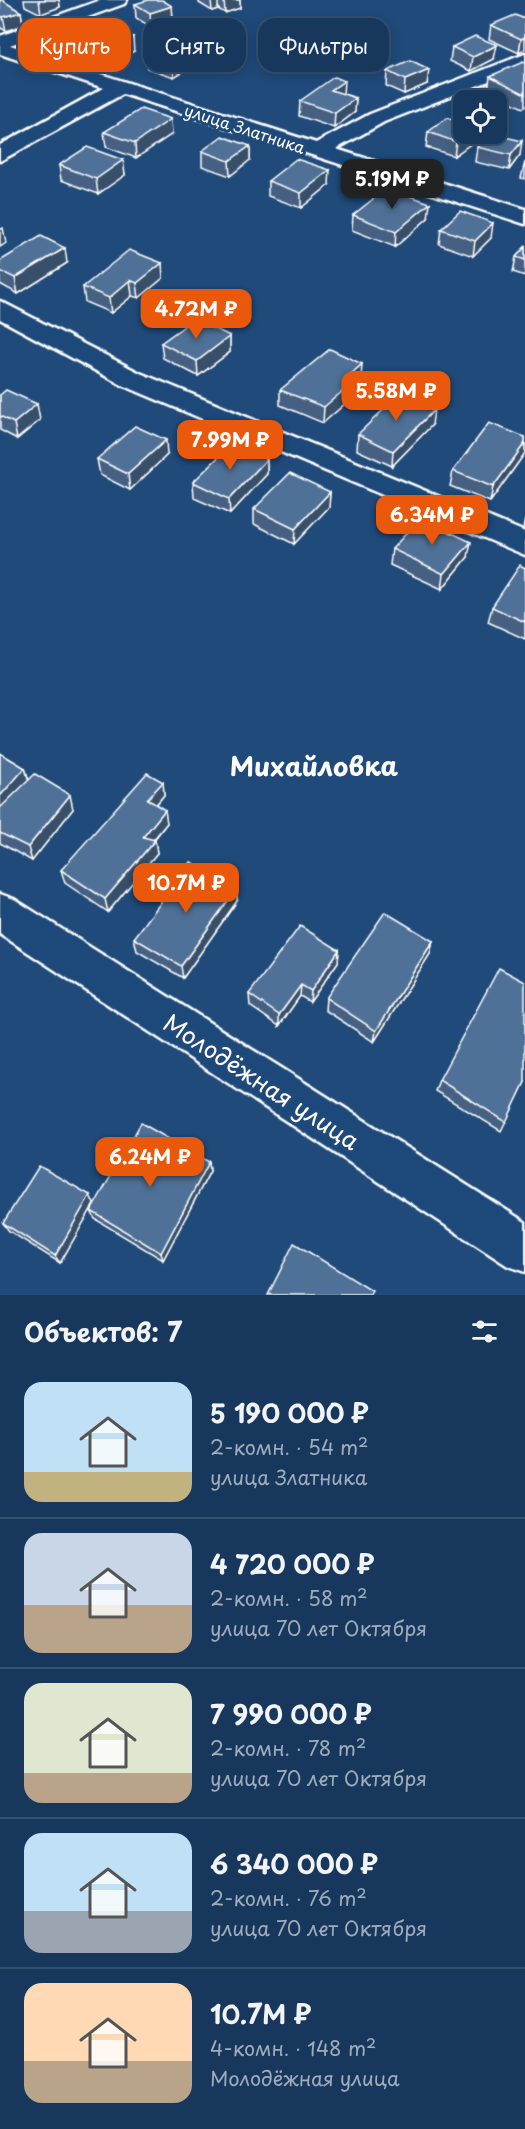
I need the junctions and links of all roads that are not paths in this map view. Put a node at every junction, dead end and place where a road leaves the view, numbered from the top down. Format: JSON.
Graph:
{"nodes":[{"id":1,"x":118,"y":0,"type":"edge"},
{"id":2,"x":0,"y":42,"type":"edge"},
{"id":3,"x":0,"y":48,"type":"edge"},
{"id":4,"x":525,"y":60,"type":"edge"},
{"id":5,"x":119,"y":88,"type":"junction"},
{"id":6,"x":317,"y":151,"type":"junction"},
{"id":7,"x":0,"y":154,"type":"edge"},
{"id":8,"x":525,"y":217,"type":"edge"},
{"id":9,"x":0,"y":309,"type":"edge"},
{"id":10,"x":525,"y":544,"type":"edge"},
{"id":11,"x":0,"y":912,"type":"edge"},
{"id":12,"x":525,"y":1249,"type":"edge"}],
"edges":[{"from":1,"to":2,"type":"street"},
{"from":3,"to":5,"type":"street","name":"улица Златника"},
{"from":4,"to":6,"type":"street"},
{"from":5,"to":6,"type":"street","name":"улица Златника"},
{"from":5,"to":7,"type":"street"},
{"from":6,"to":8,"type":"street","name":"улица Златника"},
{"from":9,"to":10,"type":"street"},
{"from":11,"to":12,"type":"street","name":"Молодёжная улица"}]}
